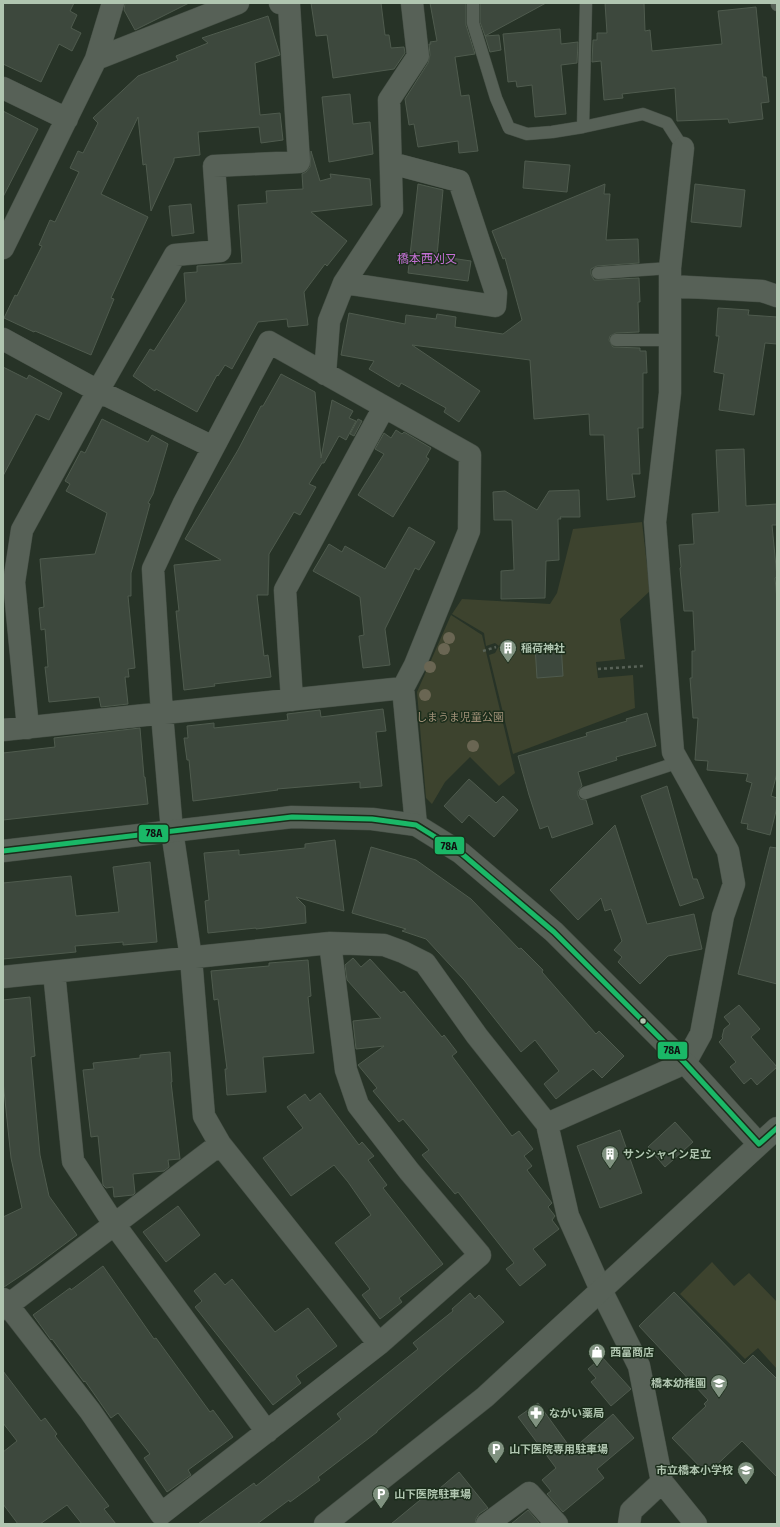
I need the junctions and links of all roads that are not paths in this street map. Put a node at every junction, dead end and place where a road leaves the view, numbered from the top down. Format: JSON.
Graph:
{"nodes":[{"id":1,"x":113,"y":3,"type":"edge"},
{"id":2,"x":238,"y":3,"type":"edge"},
{"id":3,"x":280,"y":3,"type":"edge"},
{"id":4,"x":412,"y":3,"type":"edge"},
{"id":5,"x":473,"y":3,"type":"edge"},
{"id":6,"x":586,"y":3,"type":"edge"},
{"id":7,"x":96,"y":59,"type":"junction"},
{"id":8,"x":3,"y":88,"type":"edge"},
{"id":9,"x":67,"y":119,"type":"junction"},
{"id":10,"x":583,"y":127,"type":"junction"},
{"id":11,"x":683,"y":148,"type":"joint"},
{"id":12,"x":391,"y":163,"type":"junction"},
{"id":13,"x":3,"y":248,"type":"edge"},
{"id":14,"x":598,"y":273,"type":"dead end"},
{"id":15,"x":670,"y":277,"type":"junction"},
{"id":16,"x":344,"y":283,"type":"junction"},
{"id":17,"x":777,"y":296,"type":"edge"},
{"id":18,"x":3,"y":339,"type":"edge"},
{"id":19,"x":616,"y":340,"type":"dead end"},
{"id":20,"x":670,"y":340,"type":"junction"},
{"id":21,"x":325,"y":374,"type":"junction"},
{"id":22,"x":98,"y":391,"type":"junction"},
{"id":23,"x":384,"y":407,"type":"junction"},
{"id":24,"x":213,"y":447,"type":"junction"},
{"id":25,"x":404,"y":688,"type":"junction"},
{"id":26,"x":292,"y":700,"type":"junction"},
{"id":27,"x":162,"y":714,"type":"junction"},
{"id":28,"x":28,"y":728,"type":"junction"},
{"id":29,"x":3,"y":730,"type":"edge"},
{"id":30,"x":678,"y":762,"type":"junction"},
{"id":31,"x":585,"y":793,"type":"dead end"},
{"id":32,"x":416,"y":824,"type":"junction"},
{"id":33,"x":172,"y":831,"type":"junction"},
{"id":34,"x":3,"y":851,"type":"edge"},
{"id":35,"x":330,"y":942,"type":"junction"},
{"id":36,"x":190,"y":958,"type":"junction"},
{"id":37,"x":54,"y":972,"type":"junction"},
{"id":38,"x":3,"y":977,"type":"edge"},
{"id":39,"x":685,"y":1063,"type":"junction"},
{"id":40,"x":547,"y":1124,"type":"junction"},
{"id":41,"x":777,"y":1128,"type":"edge"},
{"id":42,"x":220,"y":1144,"type":"junction"},
{"id":43,"x":759,"y":1144,"type":"junction"},
{"id":44,"x":114,"y":1224,"type":"junction"},
{"id":45,"x":601,"y":1290,"type":"junction"},
{"id":46,"x":4,"y":1304,"type":"edge"},
{"id":47,"x":379,"y":1344,"type":"junction"},
{"id":48,"x":267,"y":1432,"type":"junction"},
{"id":49,"x":662,"y":1482,"type":"junction"},
{"id":50,"x":334,"y":1521,"type":"edge"},
{"id":51,"x":487,"y":1524,"type":"edge"},
{"id":52,"x":557,"y":1524,"type":"edge"},
{"id":53,"x":629,"y":1524,"type":"edge"},
{"id":54,"x":696,"y":1524,"type":"edge"}],
"edges":[{"from":1,"to":7,"type":"street"},
{"from":2,"to":7,"type":"street"},
{"from":3,"to":22,"type":"street"},
{"from":4,"to":12,"type":"street"},
{"from":5,"to":10,"type":"lane"},
{"from":6,"to":10,"type":"lane"},
{"from":7,"to":9,"type":"street"},
{"from":8,"to":9,"type":"street"},
{"from":9,"to":13,"type":"street"},
{"from":10,"to":11,"type":"lane"},
{"from":11,"to":15,"type":"street"},
{"from":12,"to":16,"type":"street"},
{"from":12,"to":16,"type":"street"},
{"from":14,"to":15,"type":"lane"},
{"from":15,"to":17,"type":"street"},
{"from":15,"to":20,"type":"street"},
{"from":16,"to":21,"type":"street"},
{"from":18,"to":22,"type":"street"},
{"from":19,"to":20,"type":"lane"},
{"from":20,"to":30,"type":"street"},
{"from":21,"to":23,"type":"street"},
{"from":21,"to":24,"type":"street"},
{"from":22,"to":24,"type":"street"},
{"from":22,"to":28,"type":"street"},
{"from":23,"to":25,"type":"street"},
{"from":23,"to":26,"type":"street"},
{"from":24,"to":27,"type":"street"},
{"from":25,"to":26,"type":"street"},
{"from":25,"to":32,"type":"street"},
{"from":26,"to":27,"type":"street"},
{"from":27,"to":28,"type":"street"},
{"from":27,"to":33,"type":"street"},
{"from":28,"to":29,"type":"street"},
{"from":30,"to":31,"type":"lane"},
{"from":30,"to":39,"type":"street"},
{"from":32,"to":33,"type":"street"},
{"from":32,"to":39,"type":"street"},
{"from":33,"to":34,"type":"street"},
{"from":33,"to":36,"type":"street"},
{"from":35,"to":36,"type":"street"},
{"from":35,"to":40,"type":"street"},
{"from":35,"to":47,"type":"street"},
{"from":36,"to":37,"type":"street"},
{"from":36,"to":42,"type":"street"},
{"from":37,"to":38,"type":"street"},
{"from":37,"to":44,"type":"street"},
{"from":39,"to":40,"type":"street"},
{"from":39,"to":43,"type":"street"},
{"from":40,"to":45,"type":"street"},
{"from":41,"to":43,"type":"street"},
{"from":42,"to":44,"type":"street"},
{"from":42,"to":47,"type":"street"},
{"from":43,"to":45,"type":"street"},
{"from":44,"to":46,"type":"street"},
{"from":44,"to":48,"type":"street"},
{"from":45,"to":49,"type":"street"},
{"from":45,"to":50,"type":"street"},
{"from":46,"to":48,"type":"street"},
{"from":47,"to":48,"type":"street"},
{"from":49,"to":53,"type":"street"},
{"from":49,"to":54,"type":"street"},
{"from":51,"to":52,"type":"street"}]}
